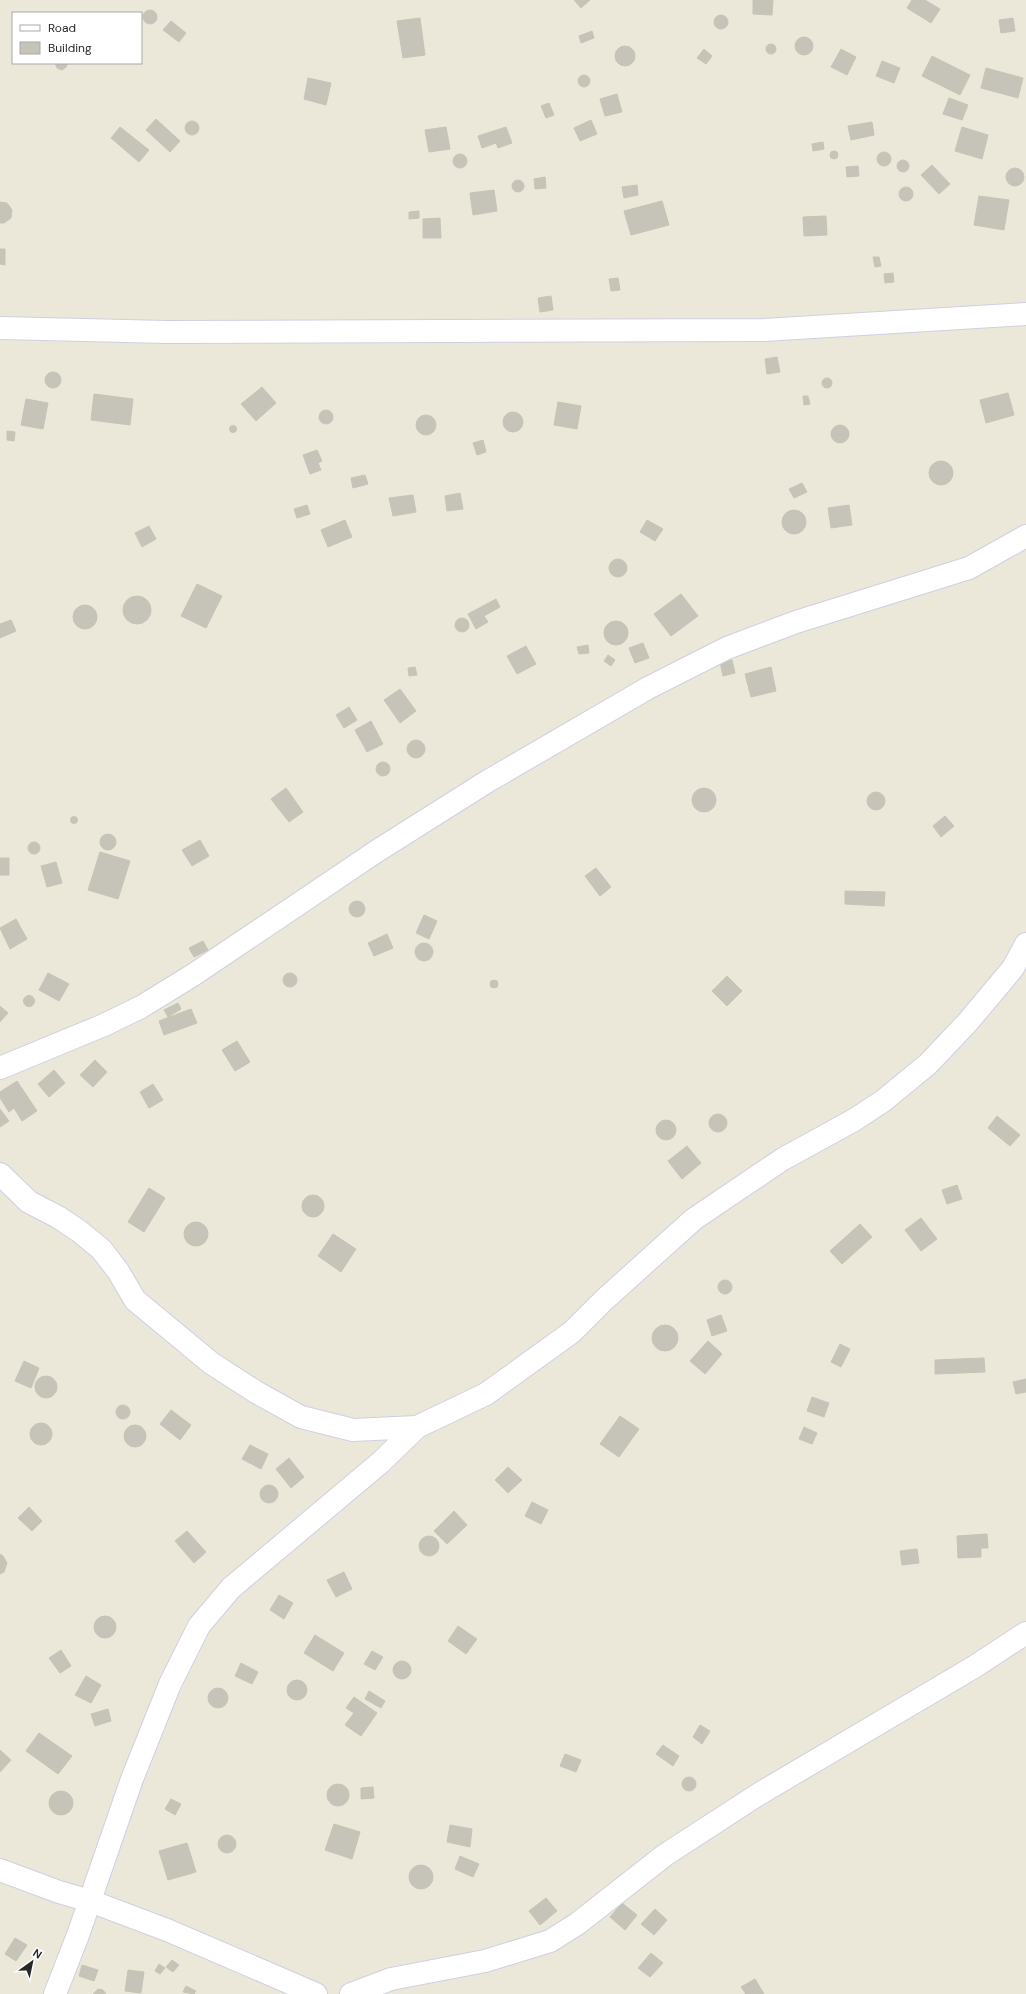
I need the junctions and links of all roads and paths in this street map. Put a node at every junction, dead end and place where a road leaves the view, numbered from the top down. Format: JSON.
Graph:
{"nodes":[{"id":1,"x":1026,"y":314,"type":"edge"},
{"id":2,"x":0,"y":328,"type":"edge"},
{"id":3,"x":1026,"y":536,"type":"edge"},
{"id":4,"x":1026,"y":944,"type":"edge"},
{"id":5,"x":0,"y":1068,"type":"edge"},
{"id":6,"x":0,"y":1174,"type":"edge"},
{"id":7,"x":418,"y":1427,"type":"junction"},
{"id":8,"x":1026,"y":1634,"type":"edge"},
{"id":9,"x":0,"y":1870,"type":"edge"},
{"id":10,"x":90,"y":1901,"type":"junction"},
{"id":11,"x":55,"y":1994,"type":"edge"},
{"id":12,"x":316,"y":1994,"type":"edge"},
{"id":13,"x":351,"y":1994,"type":"edge"}],
"edges":[{"from":1,"to":2,"type":"street"},
{"from":3,"to":5,"type":"street"},
{"from":4,"to":7,"type":"street"},
{"from":6,"to":7,"type":"street"},
{"from":7,"to":10,"type":"street"},
{"from":8,"to":13,"type":"street"},
{"from":9,"to":10,"type":"street"},
{"from":10,"to":11,"type":"street"},
{"from":10,"to":12,"type":"street"}]}
